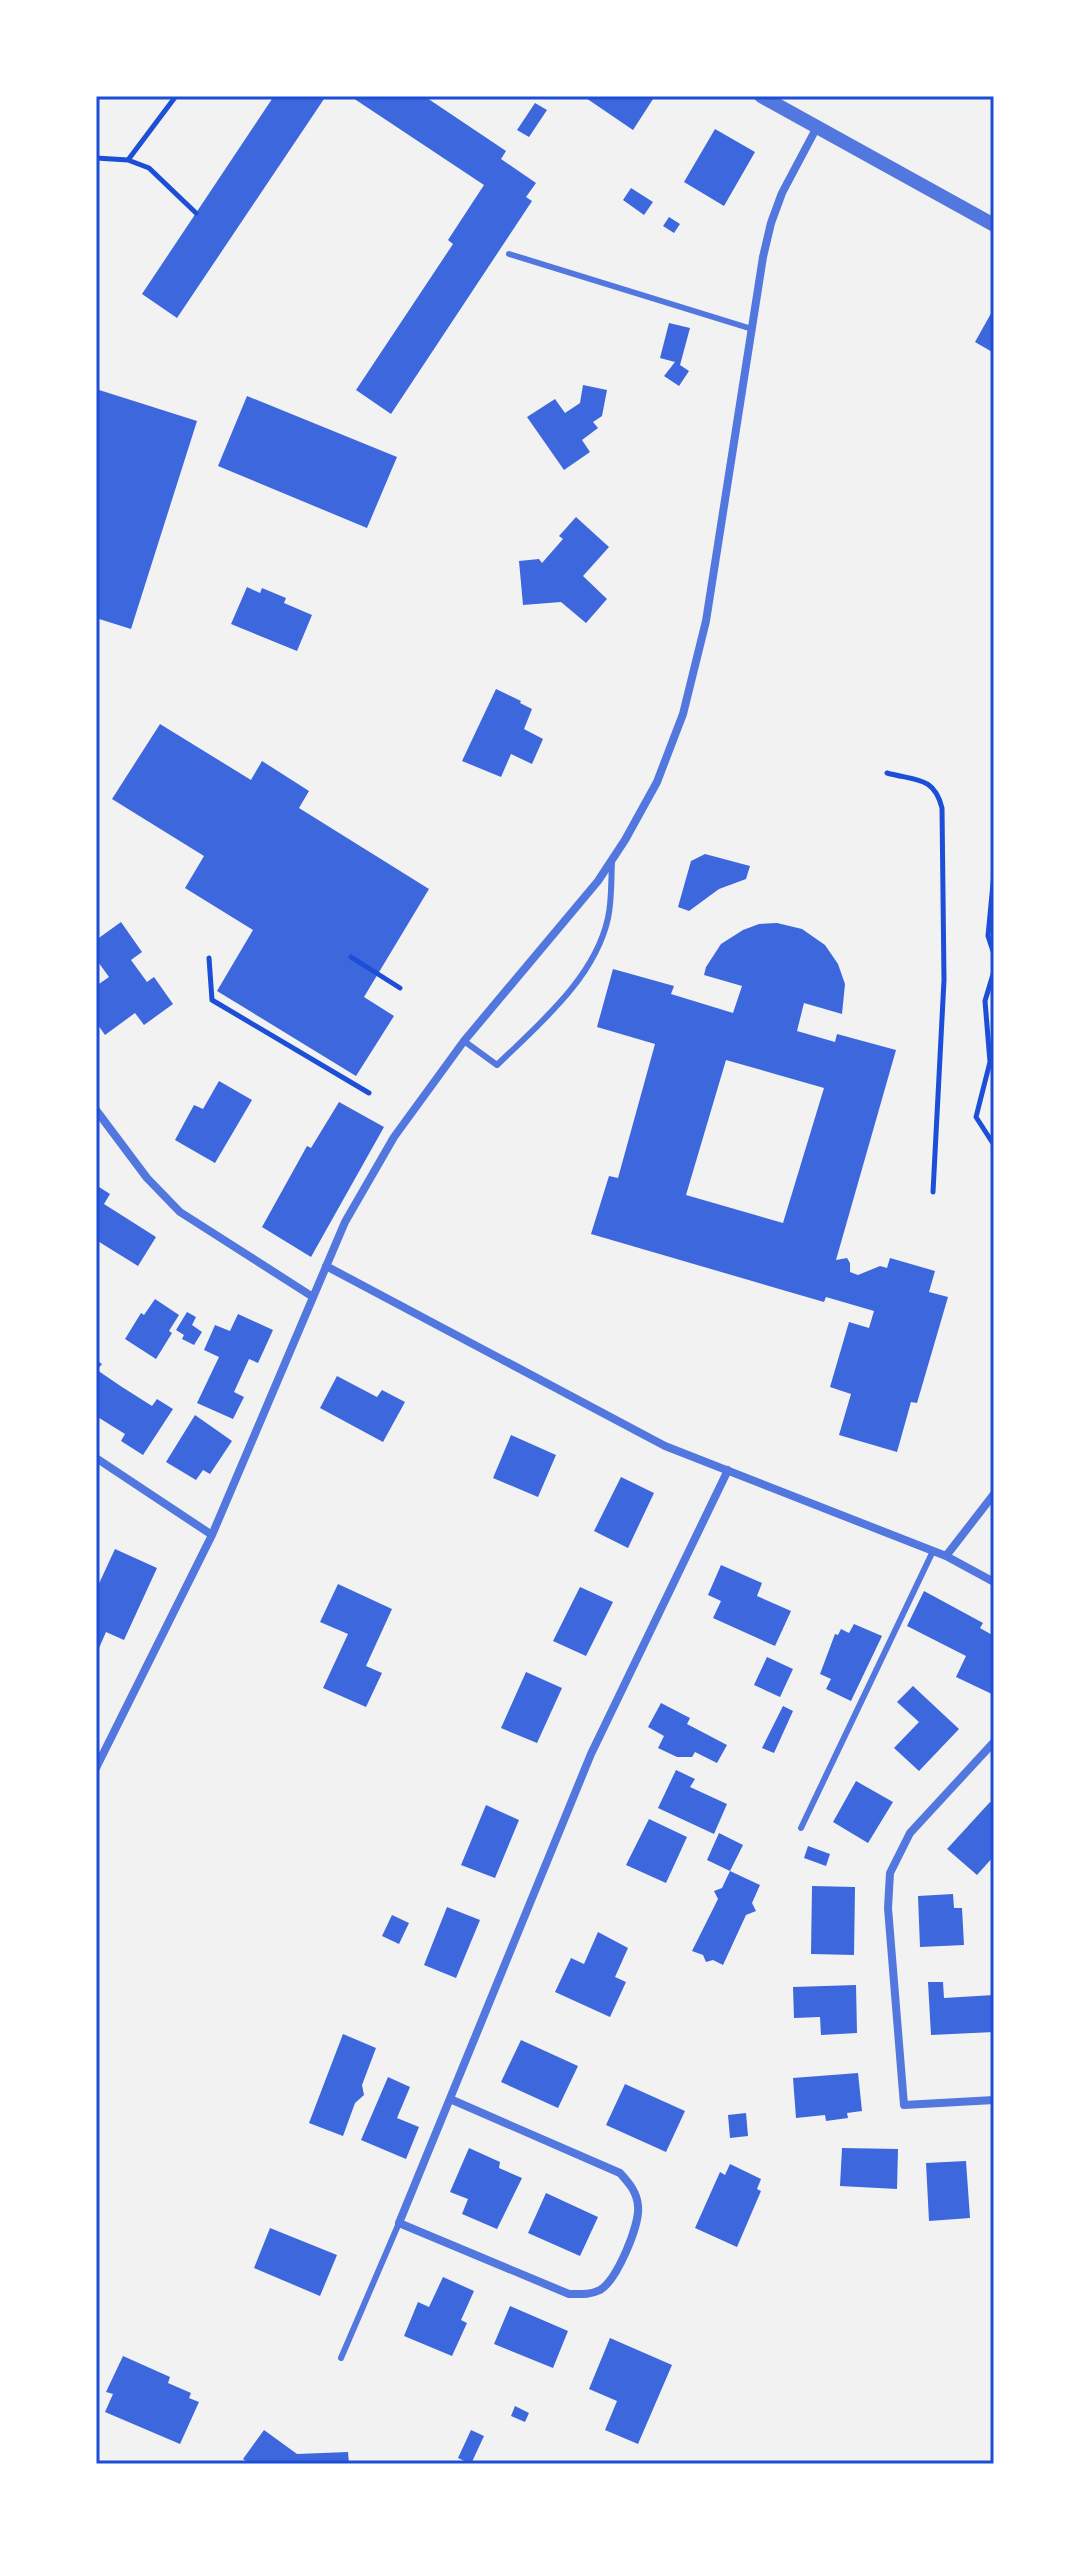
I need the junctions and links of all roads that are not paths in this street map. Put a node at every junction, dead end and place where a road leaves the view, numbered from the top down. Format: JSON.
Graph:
{"nodes":[{"id":1,"x":761,"y":96,"type":"edge"},
{"id":2,"x":817,"y":127,"type":"junction"},
{"id":3,"x":994,"y":225,"type":"edge"},
{"id":4,"x":509,"y":254,"type":"dead end"},
{"id":5,"x":752,"y":329,"type":"junction"},
{"id":6,"x":612,"y":861,"type":"junction"},
{"id":7,"x":464,"y":1041,"type":"junction"},
{"id":8,"x":96,"y":1110,"type":"edge"},
{"id":9,"x":326,"y":1266,"type":"junction"},
{"id":10,"x":313,"y":1297,"type":"junction"},
{"id":11,"x":96,"y":1458,"type":"edge"},
{"id":12,"x":728,"y":1470,"type":"junction"},
{"id":13,"x":994,"y":1494,"type":"edge"},
{"id":14,"x":212,"y":1535,"type":"junction"},
{"id":15,"x":933,"y":1551,"type":"junction"},
{"id":16,"x":946,"y":1556,"type":"junction"},
{"id":17,"x":994,"y":1582,"type":"edge"},
{"id":18,"x":994,"y":1742,"type":"edge"},
{"id":19,"x":96,"y":1768,"type":"edge"},
{"id":20,"x":801,"y":1828,"type":"dead end"},
{"id":21,"x":450,"y":2099,"type":"junction"},
{"id":22,"x":994,"y":2100,"type":"edge"},
{"id":23,"x":399,"y":2223,"type":"junction"},
{"id":24,"x":341,"y":2358,"type":"dead end"}],
"edges":[{"from":1,"to":2,"type":"street"},
{"from":2,"to":3,"type":"street"},
{"from":2,"to":5,"type":"street"},
{"from":4,"to":5,"type":"lane"},
{"from":5,"to":6,"type":"street"},
{"from":6,"to":7,"type":"street"},
{"from":6,"to":7,"type":"lane"},
{"from":7,"to":9,"type":"street"},
{"from":8,"to":10,"type":"street"},
{"from":9,"to":10,"type":"street"},
{"from":9,"to":12,"type":"street"},
{"from":10,"to":14,"type":"street"},
{"from":11,"to":14,"type":"street"},
{"from":12,"to":15,"type":"street"},
{"from":12,"to":21,"type":"street"},
{"from":13,"to":16,"type":"street"},
{"from":14,"to":19,"type":"street"},
{"from":15,"to":16,"type":"street"},
{"from":15,"to":20,"type":"lane"},
{"from":16,"to":17,"type":"street"},
{"from":18,"to":22,"type":"street"},
{"from":21,"to":23,"type":"street"},
{"from":21,"to":23,"type":"street"},
{"from":23,"to":24,"type":"lane"}]}
